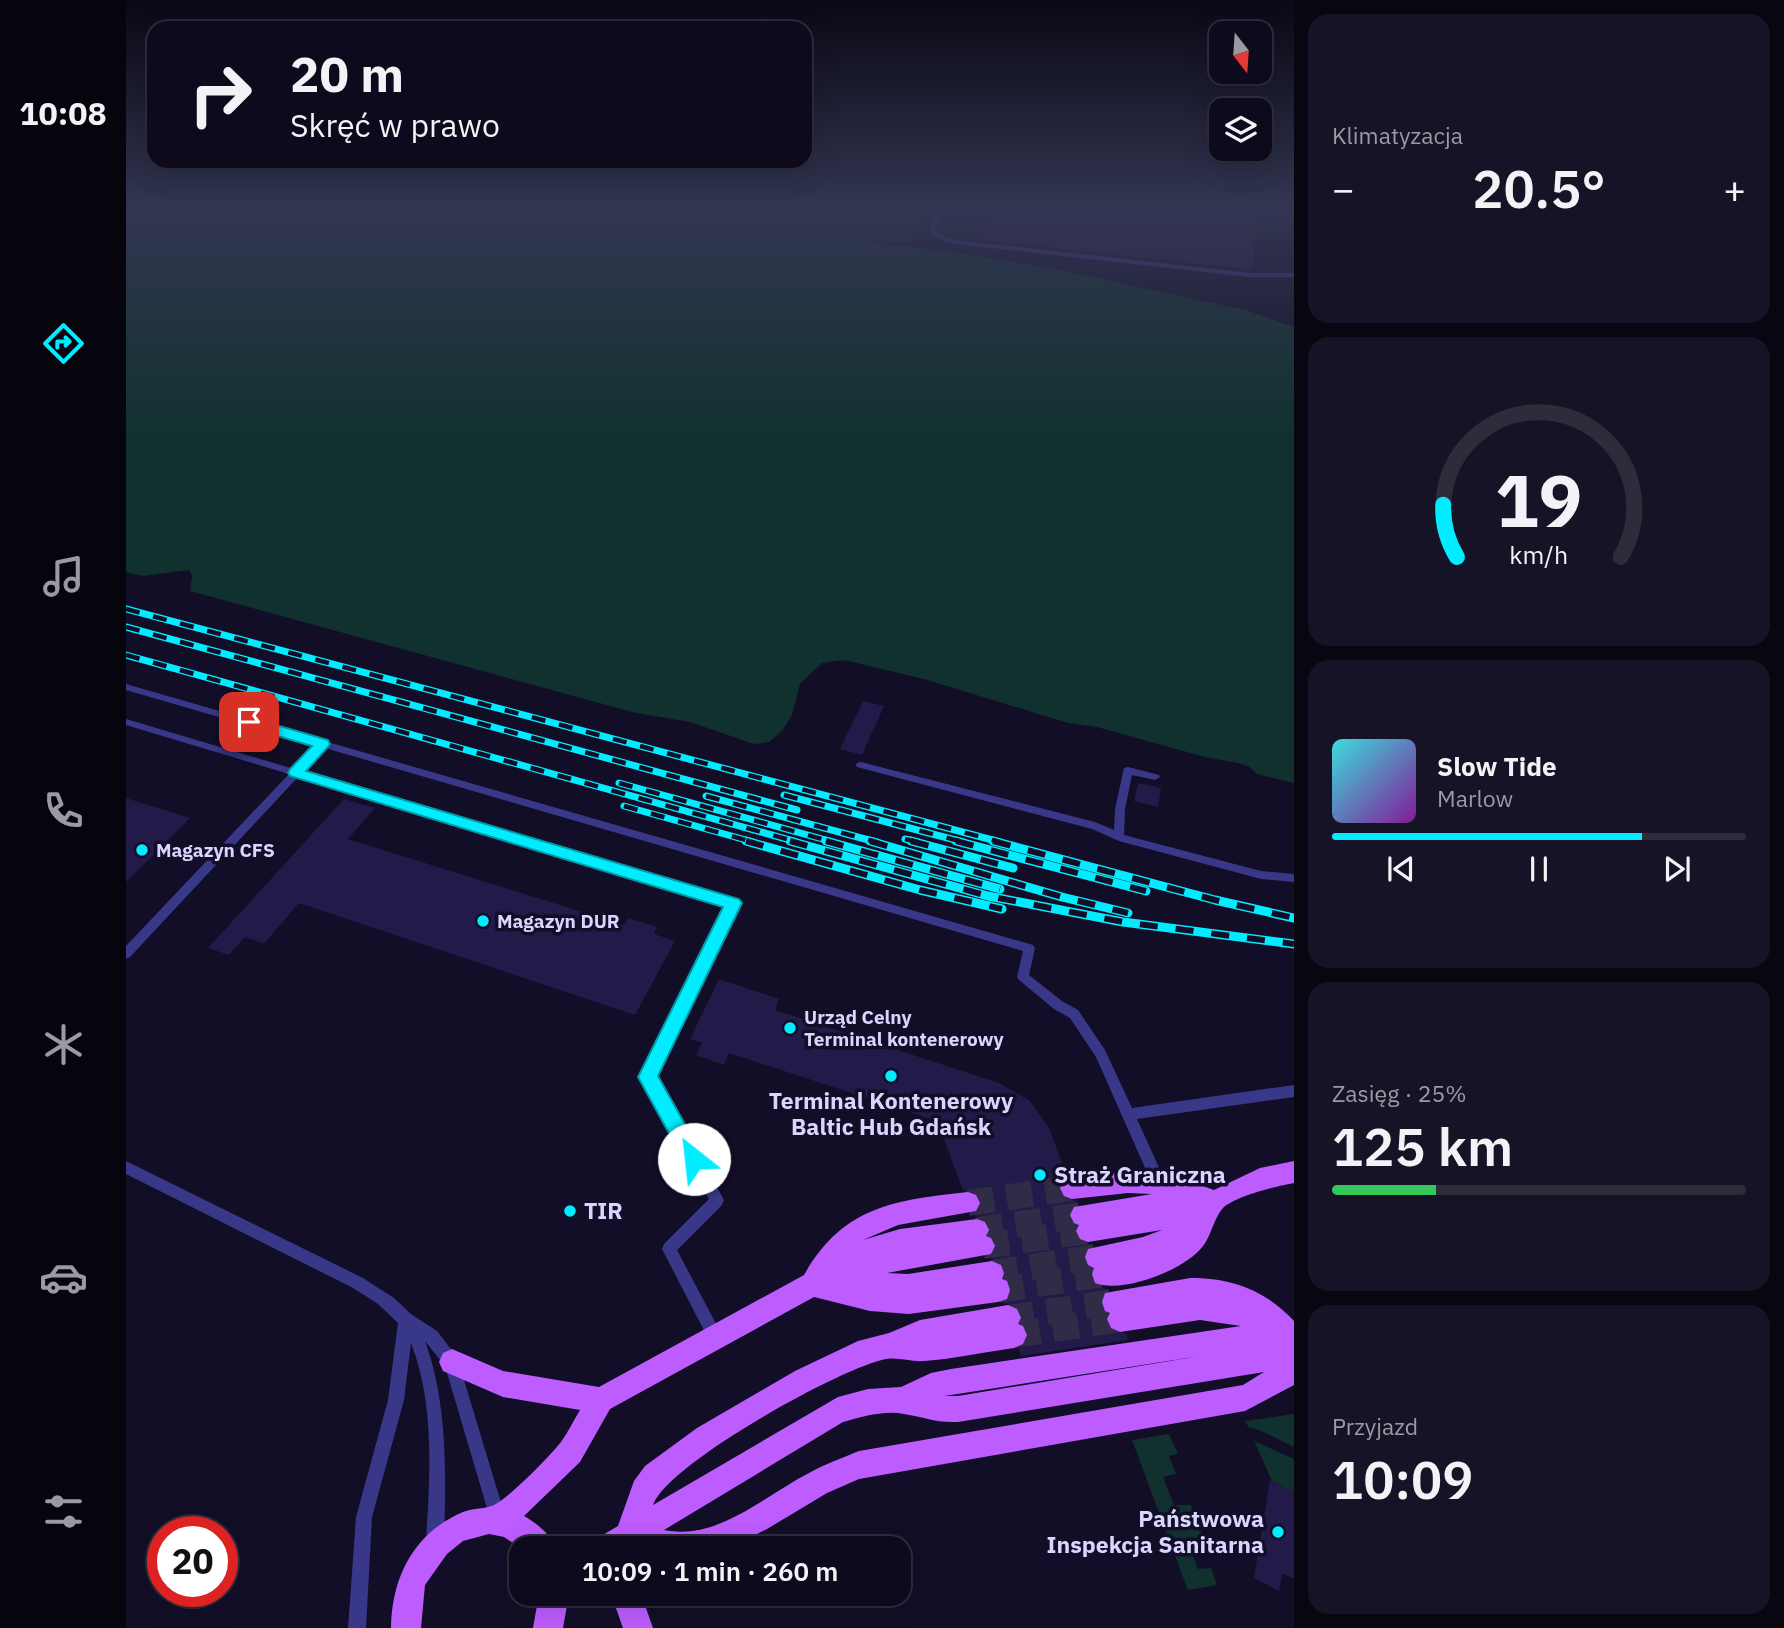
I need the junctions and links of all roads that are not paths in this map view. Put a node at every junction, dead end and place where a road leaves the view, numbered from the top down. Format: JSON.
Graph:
{"nodes":[{"id":1,"x":126,"y":687,"type":"edge"},
{"id":2,"x":126,"y":722,"type":"edge"},
{"id":3,"x":323,"y":744,"type":"junction"},
{"id":4,"x":861,"y":765,"type":"dead end"},
{"id":5,"x":296,"y":773,"type":"junction"},
{"id":6,"x":1155,"y":777,"type":"dead end"},
{"id":7,"x":1119,"y":837,"type":"junction"},
{"id":8,"x":1294,"y":878,"type":"edge"},
{"id":9,"x":126,"y":954,"type":"edge"},
{"id":10,"x":1294,"y":1091,"type":"edge"},
{"id":11,"x":1128,"y":1114,"type":"junction"},
{"id":12,"x":126,"y":1167,"type":"edge"},
{"id":13,"x":1294,"y":1172,"type":"edge"},
{"id":14,"x":1159,"y":1183,"type":"junction"},
{"id":15,"x":1072,"y":1188,"type":"tunnel mouth"},
{"id":16,"x":1215,"y":1201,"type":"junction"},
{"id":17,"x":968,"y":1203,"type":"tunnel mouth"},
{"id":18,"x":1085,"y":1223,"type":"tunnel mouth"},
{"id":19,"x":980,"y":1238,"type":"tunnel mouth"},
{"id":20,"x":1101,"y":1266,"type":"tunnel mouth"},
{"id":21,"x":995,"y":1282,"type":"tunnel mouth"},
{"id":22,"x":813,"y":1284,"type":"junction"},
{"id":23,"x":405,"y":1320,"type":"junction"},
{"id":24,"x":1011,"y":1327,"type":"tunnel mouth"},
{"id":25,"x":715,"y":1337,"type":"junction"},
{"id":26,"x":1294,"y":1340,"type":"edge"},
{"id":27,"x":1294,"y":1350,"type":"edge"},
{"id":28,"x":1294,"y":1360,"type":"edge"},
{"id":29,"x":452,"y":1362,"type":"junction"},
{"id":30,"x":1294,"y":1372,"type":"edge"},
{"id":31,"x":601,"y":1400,"type":"junction"},
{"id":32,"x":498,"y":1520,"type":"junction"},
{"id":33,"x":532,"y":1536,"type":"edge"},
{"id":34,"x":622,"y":1536,"type":"edge"},
{"id":35,"x":630,"y":1536,"type":"edge"},
{"id":36,"x":718,"y":1536,"type":"edge"},
{"id":37,"x":435,"y":1544,"type":"junction"},
{"id":38,"x":630,"y":1606,"type":"edge"},
{"id":39,"x":356,"y":1628,"type":"edge"},
{"id":40,"x":406,"y":1628,"type":"edge"},
{"id":41,"x":638,"y":1628,"type":"edge"}],
"edges":[{"from":1,"to":3,"type":"lane"},
{"from":2,"to":5,"type":"lane"},
{"from":3,"to":5,"type":"lane"},
{"from":3,"to":11,"type":"lane"},
{"from":4,"to":7,"type":"lane"},
{"from":5,"to":9,"type":"lane"},
{"from":5,"to":25,"type":"lane"},
{"from":6,"to":7,"type":"lane"},
{"from":7,"to":8,"type":"lane"},
{"from":10,"to":11,"type":"lane"},
{"from":11,"to":14,"type":"lane"},
{"from":12,"to":23,"type":"lane"},
{"from":13,"to":16,"type":"main road"},
{"from":14,"to":15,"type":"main road"},
{"from":14,"to":16,"type":"main road"},
{"from":16,"to":18,"type":"main road"},
{"from":16,"to":20,"type":"main road"},
{"from":17,"to":22,"type":"main road"},
{"from":19,"to":22,"type":"main road"},
{"from":21,"to":22,"type":"main road"},
{"from":22,"to":25,"type":"main road"},
{"from":23,"to":29,"type":"lane"},
{"from":23,"to":37,"type":"lane"},
{"from":23,"to":39,"type":"lane"},
{"from":24,"to":34,"type":"main road"},
{"from":25,"to":31,"type":"main road"},
{"from":26,"to":27,"type":"main road"},
{"from":28,"to":35,"type":"main road"},
{"from":29,"to":31,"type":"main road"},
{"from":29,"to":32,"type":"lane"},
{"from":30,"to":36,"type":"main road"},
{"from":31,"to":32,"type":"main road"},
{"from":32,"to":33,"type":"main road"},
{"from":32,"to":37,"type":"main road"},
{"from":37,"to":40,"type":"main road"},
{"from":38,"to":41,"type":"main road"}]}
